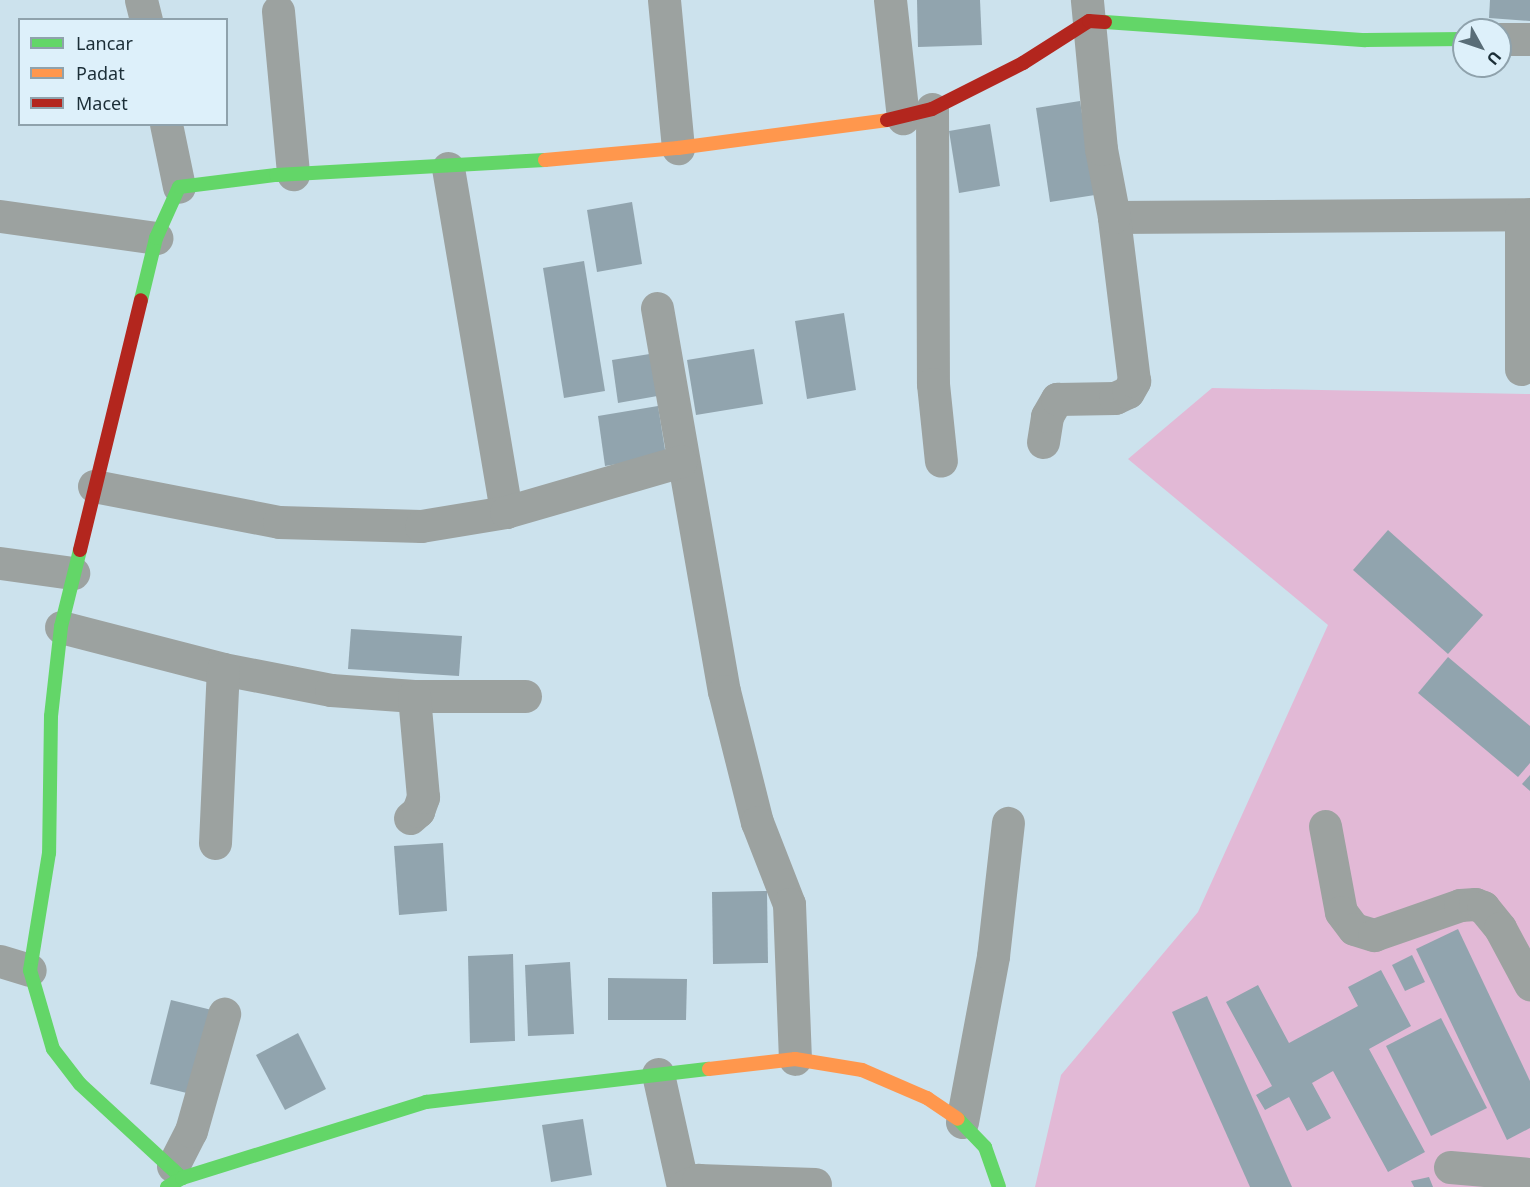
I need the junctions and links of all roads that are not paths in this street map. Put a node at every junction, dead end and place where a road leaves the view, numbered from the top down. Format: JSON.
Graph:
{"nodes":[{"id":1,"x":141,"y":0,"type":"edge"},
{"id":2,"x":664,"y":0,"type":"edge"},
{"id":3,"x":890,"y":0,"type":"edge"},
{"id":4,"x":278,"y":11,"type":"dead end"},
{"id":5,"x":1088,"y":11,"type":"edge"},
{"id":6,"x":146,"y":18,"type":"edge"},
{"id":7,"x":1452,"y":39,"type":"edge"},
{"id":8,"x":1512,"y":39,"type":"edge"},
{"id":9,"x":1530,"y":39,"type":"edge"},
{"id":10,"x":917,"y":113,"type":"junction"},
{"id":11,"x":166,"y":126,"type":"edge"},
{"id":12,"x":678,"y":148,"type":"junction"},
{"id":13,"x":448,"y":168,"type":"junction"},
{"id":14,"x":293,"y":174,"type":"junction"},
{"id":15,"x":178,"y":187,"type":"junction"},
{"id":16,"x":1526,"y":214,"type":"edge"},
{"id":17,"x":0,"y":216,"type":"edge"},
{"id":18,"x":1114,"y":217,"type":"junction"},
{"id":19,"x":156,"y":238,"type":"junction"},
{"id":20,"x":657,"y":308,"type":"dead end"},
{"id":21,"x":1521,"y":369,"type":"dead end"},
{"id":22,"x":1043,"y":442,"type":"dead end"},
{"id":23,"x":941,"y":460,"type":"dead end"},
{"id":24,"x":681,"y":461,"type":"junction"},
{"id":25,"x":94,"y":486,"type":"junction"},
{"id":26,"x":506,"y":512,"type":"junction"},
{"id":27,"x":0,"y":563,"type":"edge"},
{"id":28,"x":73,"y":573,"type":"junction"},
{"id":29,"x":61,"y":627,"type":"junction"},
{"id":30,"x":223,"y":669,"type":"junction"},
{"id":31,"x":414,"y":696,"type":"junction"},
{"id":32,"x":525,"y":696,"type":"dead end"},
{"id":33,"x":410,"y":818,"type":"dead end"},
{"id":34,"x":1008,"y":823,"type":"dead end"},
{"id":35,"x":1325,"y":826,"type":"dead end"},
{"id":36,"x":215,"y":843,"type":"dead end"},
{"id":37,"x":15,"y":965,"type":"edge"},
{"id":38,"x":1530,"y":984,"type":"edge"},
{"id":39,"x":224,"y":1014,"type":"dead end"},
{"id":40,"x":795,"y":1059,"type":"junction"},
{"id":41,"x":658,"y":1074,"type":"junction"},
{"id":42,"x":962,"y":1122,"type":"junction"},
{"id":43,"x":1450,"y":1167,"type":"dead end"},
{"id":44,"x":1530,"y":1174,"type":"edge"},
{"id":45,"x":174,"y":1177,"type":"edge"},
{"id":46,"x":815,"y":1184,"type":"dead end"},
{"id":47,"x":683,"y":1187,"type":"edge"},
{"id":48,"x":999,"y":1187,"type":"edge"}],
"edges":[{"from":1,"to":6,"type":"street"},
{"from":2,"to":12,"type":"street"},
{"from":3,"to":10,"type":"street"},
{"from":4,"to":14,"type":"street"},
{"from":5,"to":7,"type":"street"},
{"from":5,"to":10,"type":"street"},
{"from":5,"to":18,"type":"street"},
{"from":8,"to":9,"type":"street"},
{"from":10,"to":12,"type":"street"},
{"from":10,"to":23,"type":"street"},
{"from":11,"to":15,"type":"street"},
{"from":12,"to":13,"type":"street"},
{"from":13,"to":14,"type":"street"},
{"from":13,"to":26,"type":"street"},
{"from":14,"to":15,"type":"street"},
{"from":15,"to":19,"type":"street"},
{"from":16,"to":18,"type":"street"},
{"from":16,"to":21,"type":"street"},
{"from":17,"to":19,"type":"street"},
{"from":18,"to":22,"type":"street"},
{"from":19,"to":25,"type":"street"},
{"from":20,"to":24,"type":"street"},
{"from":24,"to":26,"type":"street"},
{"from":24,"to":40,"type":"street"},
{"from":25,"to":26,"type":"street"},
{"from":25,"to":28,"type":"street"},
{"from":27,"to":28,"type":"street"},
{"from":28,"to":29,"type":"street"},
{"from":29,"to":30,"type":"street"},
{"from":29,"to":37,"type":"street"},
{"from":30,"to":31,"type":"street"},
{"from":30,"to":36,"type":"street"},
{"from":31,"to":32,"type":"street"},
{"from":31,"to":33,"type":"street"},
{"from":34,"to":42,"type":"street"},
{"from":35,"to":38,"type":"street"},
{"from":37,"to":45,"type":"street"},
{"from":39,"to":45,"type":"street"},
{"from":40,"to":41,"type":"street"},
{"from":40,"to":42,"type":"street"},
{"from":41,"to":45,"type":"street"},
{"from":41,"to":47,"type":"street"},
{"from":42,"to":48,"type":"street"},
{"from":43,"to":44,"type":"street"},
{"from":46,"to":47,"type":"street"}]}
